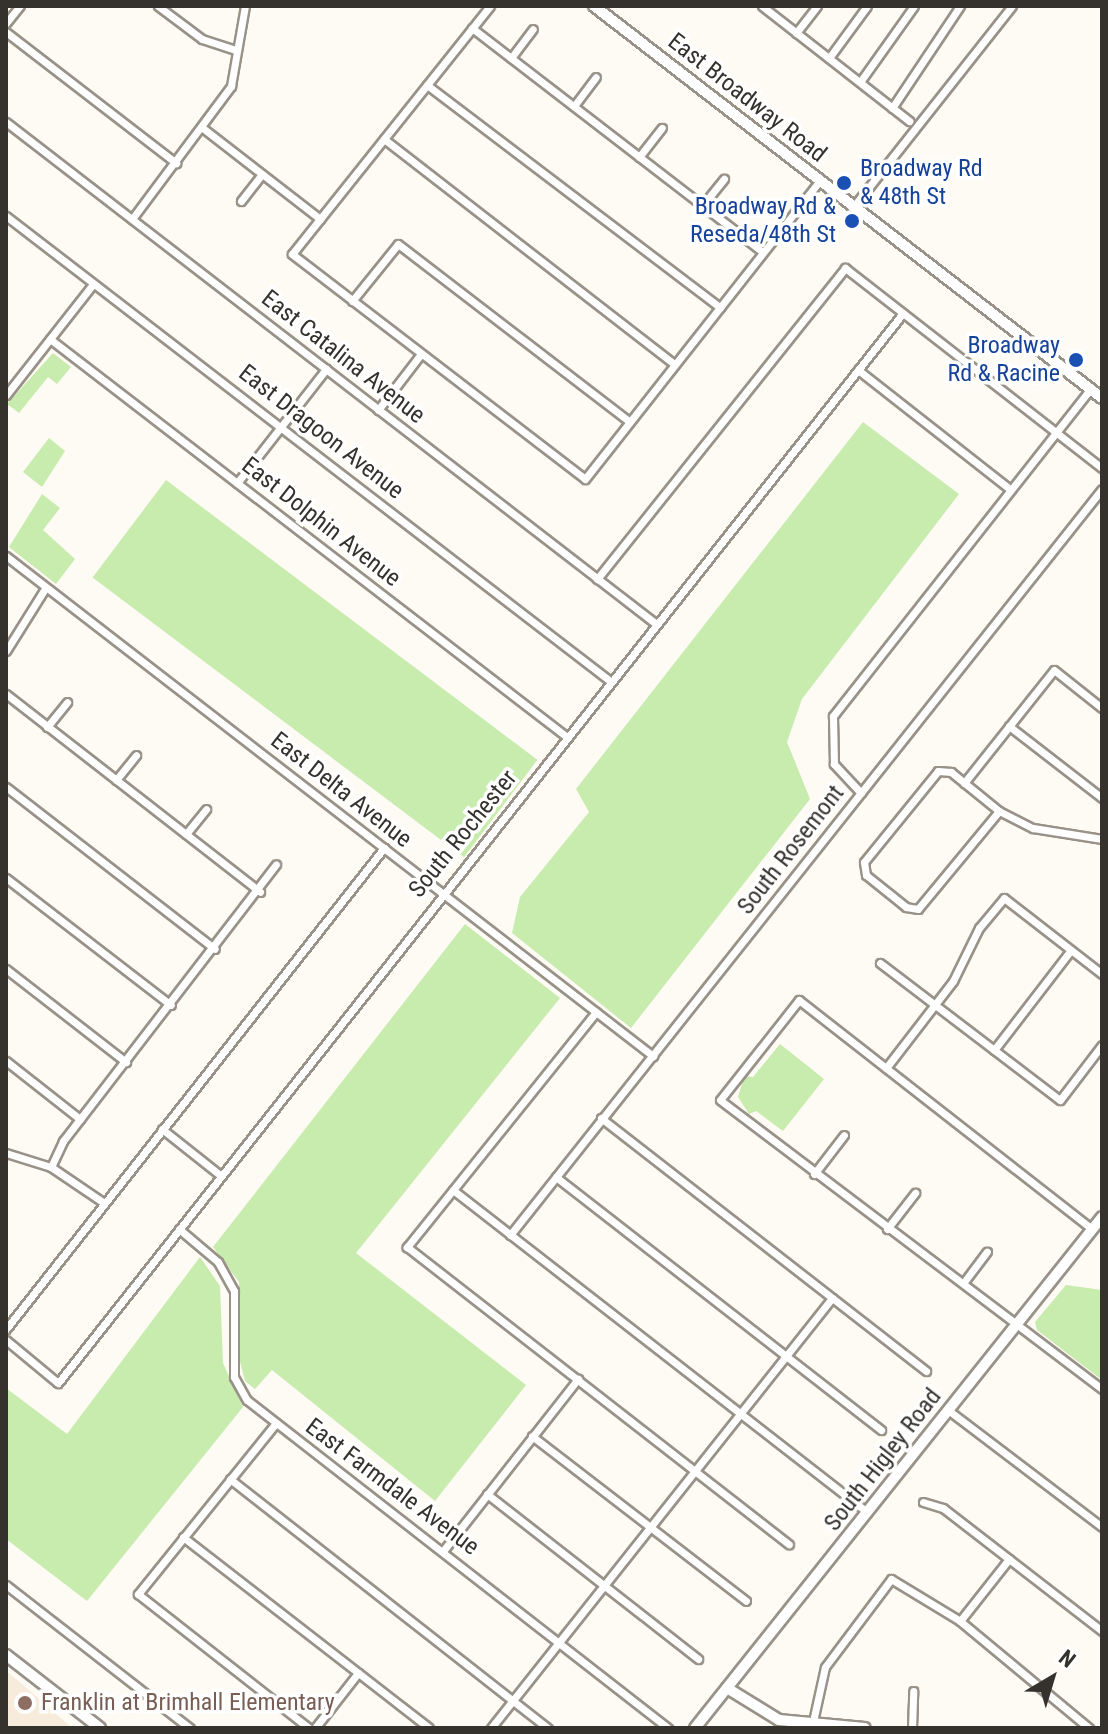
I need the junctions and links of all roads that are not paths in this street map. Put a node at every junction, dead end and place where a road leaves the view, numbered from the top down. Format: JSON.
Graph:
{"nodes":[{"id":1,"x":20,"y":6,"type":"edge"},
{"id":2,"x":158,"y":6,"type":"edge"},
{"id":3,"x":245,"y":6,"type":"edge"},
{"id":4,"x":490,"y":6,"type":"edge"},
{"id":5,"x":594,"y":6,"type":"edge"},
{"id":6,"x":817,"y":6,"type":"edge"},
{"id":7,"x":867,"y":6,"type":"edge"},
{"id":8,"x":914,"y":6,"type":"edge"},
{"id":9,"x":960,"y":6,"type":"edge"},
{"id":10,"x":1012,"y":6,"type":"edge"},
{"id":11,"x":764,"y":7,"type":"edge"},
{"id":12,"x":6,"y":23,"type":"edge"},
{"id":13,"x":472,"y":28,"type":"junction"},
{"id":14,"x":533,"y":29,"type":"dead end"},
{"id":15,"x":6,"y":32,"type":"edge"},
{"id":16,"x":796,"y":33,"type":"junction"},
{"id":17,"x":235,"y":50,"type":"junction"},
{"id":18,"x":511,"y":58,"type":"junction"},
{"id":19,"x":829,"y":58,"type":"junction"},
{"id":20,"x":596,"y":77,"type":"dead end"},
{"id":21,"x":860,"y":82,"type":"junction"},
{"id":22,"x":427,"y":85,"type":"junction"},
{"id":23,"x":574,"y":106,"type":"junction"},
{"id":24,"x":892,"y":108,"type":"junction"},
{"id":25,"x":909,"y":121,"type":"dead end"},
{"id":26,"x":6,"y":122,"type":"edge"},
{"id":27,"x":662,"y":128,"type":"dead end"},
{"id":28,"x":204,"y":129,"type":"junction"},
{"id":29,"x":384,"y":139,"type":"junction"},
{"id":30,"x":639,"y":157,"type":"junction"},
{"id":31,"x":176,"y":163,"type":"junction"},
{"id":32,"x":262,"y":174,"type":"junction"},
{"id":33,"x":724,"y":179,"type":"dead end"},
{"id":34,"x":820,"y":180,"type":"junction"},
{"id":35,"x":241,"y":201,"type":"dead end"},
{"id":36,"x":702,"y":206,"type":"junction"},
{"id":37,"x":854,"y":206,"type":"junction"},
{"id":38,"x":6,"y":216,"type":"edge"},
{"id":39,"x":132,"y":219,"type":"junction"},
{"id":40,"x":320,"y":219,"type":"junction"},
{"id":41,"x":763,"y":252,"type":"junction"},
{"id":42,"x":93,"y":284,"type":"junction"},
{"id":43,"x":352,"y":301,"type":"junction"},
{"id":44,"x":720,"y":307,"type":"junction"},
{"id":45,"x":903,"y":313,"type":"junction"},
{"id":46,"x":50,"y":339,"type":"junction"},
{"id":47,"x":421,"y":354,"type":"junction"},
{"id":48,"x":675,"y":365,"type":"junction"},
{"id":49,"x":326,"y":369,"type":"junction"},
{"id":50,"x":858,"y":370,"type":"junction"},
{"id":51,"x":1090,"y":389,"type":"junction"},
{"id":52,"x":6,"y":395,"type":"edge"},
{"id":53,"x":1102,"y":398,"type":"edge"},
{"id":54,"x":378,"y":410,"type":"junction"},
{"id":55,"x":630,"y":422,"type":"junction"},
{"id":56,"x":281,"y":426,"type":"junction"},
{"id":57,"x":1055,"y":432,"type":"junction"},
{"id":58,"x":1102,"y":468,"type":"edge"},
{"id":59,"x":237,"y":483,"type":"junction"},
{"id":60,"x":1010,"y":489,"type":"junction"},
{"id":61,"x":1102,"y":489,"type":"edge"},
{"id":62,"x":6,"y":556,"type":"edge"},
{"id":63,"x":597,"y":579,"type":"junction"},
{"id":64,"x":46,"y":587,"type":"junction"},
{"id":65,"x":655,"y":623,"type":"junction"},
{"id":66,"x":6,"y":651,"type":"edge"},
{"id":67,"x":610,"y":681,"type":"junction"},
{"id":68,"x":6,"y":694,"type":"edge"},
{"id":69,"x":67,"y":702,"type":"dead end"},
{"id":70,"x":1102,"y":708,"type":"edge"},
{"id":71,"x":1009,"y":726,"type":"junction"},
{"id":72,"x":47,"y":727,"type":"junction"},
{"id":73,"x":567,"y":737,"type":"junction"},
{"id":74,"x":136,"y":755,"type":"dead end"},
{"id":75,"x":116,"y":780,"type":"junction"},
{"id":76,"x":964,"y":783,"type":"junction"},
{"id":77,"x":6,"y":787,"type":"edge"},
{"id":78,"x":861,"y":793,"type":"junction"},
{"id":79,"x":1102,"y":798,"type":"edge"},
{"id":80,"x":206,"y":809,"type":"dead end"},
{"id":81,"x":999,"y":811,"type":"junction"},
{"id":82,"x":186,"y":834,"type":"junction"},
{"id":83,"x":1102,"y":839,"type":"edge"},
{"id":84,"x":384,"y":848,"type":"junction"},
{"id":85,"x":276,"y":864,"type":"dead end"},
{"id":86,"x":6,"y":878,"type":"edge"},
{"id":87,"x":260,"y":892,"type":"junction"},
{"id":88,"x":442,"y":893,"type":"junction"},
{"id":89,"x":215,"y":949,"type":"junction"},
{"id":90,"x":1071,"y":950,"type":"junction"},
{"id":91,"x":880,"y":963,"type":"dead end"},
{"id":92,"x":6,"y":969,"type":"edge"},
{"id":93,"x":1102,"y":974,"type":"edge"},
{"id":94,"x":171,"y":1005,"type":"junction"},
{"id":95,"x":934,"y":1005,"type":"junction"},
{"id":96,"x":596,"y":1012,"type":"junction"},
{"id":97,"x":1102,"y":1045,"type":"edge"},
{"id":98,"x":994,"y":1050,"type":"junction"},
{"id":99,"x":653,"y":1056,"type":"junction"},
{"id":100,"x":6,"y":1061,"type":"edge"},
{"id":101,"x":126,"y":1062,"type":"junction"},
{"id":102,"x":886,"y":1068,"type":"junction"},
{"id":103,"x":601,"y":1118,"type":"junction"},
{"id":104,"x":80,"y":1119,"type":"junction"},
{"id":105,"x":162,"y":1129,"type":"junction"},
{"id":106,"x":844,"y":1135,"type":"dead end"},
{"id":107,"x":6,"y":1153,"type":"edge"},
{"id":108,"x":51,"y":1167,"type":"junction"},
{"id":109,"x":814,"y":1174,"type":"junction"},
{"id":110,"x":220,"y":1175,"type":"junction"},
{"id":111,"x":556,"y":1177,"type":"junction"},
{"id":112,"x":453,"y":1190,"type":"junction"},
{"id":113,"x":915,"y":1193,"type":"dead end"},
{"id":114,"x":104,"y":1203,"type":"junction"},
{"id":115,"x":1102,"y":1217,"type":"edge"},
{"id":116,"x":179,"y":1229,"type":"junction"},
{"id":117,"x":887,"y":1229,"type":"junction"},
{"id":118,"x":1092,"y":1229,"type":"junction"},
{"id":119,"x":510,"y":1235,"type":"junction"},
{"id":120,"x":987,"y":1252,"type":"dead end"},
{"id":121,"x":964,"y":1282,"type":"junction"},
{"id":122,"x":832,"y":1298,"type":"junction"},
{"id":123,"x":1017,"y":1324,"type":"junction"},
{"id":124,"x":6,"y":1329,"type":"edge"},
{"id":125,"x":6,"y":1340,"type":"edge"},
{"id":126,"x":786,"y":1356,"type":"junction"},
{"id":127,"x":926,"y":1371,"type":"dead end"},
{"id":128,"x":578,"y":1379,"type":"junction"},
{"id":129,"x":1102,"y":1389,"type":"edge"},
{"id":130,"x":948,"y":1410,"type":"junction"},
{"id":131,"x":741,"y":1414,"type":"junction"},
{"id":132,"x":276,"y":1423,"type":"junction"},
{"id":133,"x":881,"y":1430,"type":"dead end"},
{"id":134,"x":532,"y":1436,"type":"junction"},
{"id":135,"x":695,"y":1470,"type":"junction"},
{"id":136,"x":230,"y":1479,"type":"junction"},
{"id":137,"x":487,"y":1494,"type":"junction"},
{"id":138,"x":923,"y":1502,"type":"dead end"},
{"id":139,"x":867,"y":1512,"type":"junction"},
{"id":140,"x":1102,"y":1527,"type":"edge"},
{"id":141,"x":650,"y":1528,"type":"junction"},
{"id":142,"x":183,"y":1537,"type":"junction"},
{"id":143,"x":789,"y":1544,"type":"dead end"},
{"id":144,"x":443,"y":1551,"type":"junction"},
{"id":145,"x":1009,"y":1559,"type":"junction"},
{"id":146,"x":6,"y":1585,"type":"edge"},
{"id":147,"x":603,"y":1585,"type":"junction"},
{"id":148,"x":746,"y":1601,"type":"dead end"},
{"id":149,"x":960,"y":1621,"type":"junction"},
{"id":150,"x":1102,"y":1631,"type":"edge"},
{"id":151,"x":560,"y":1642,"type":"junction"},
{"id":152,"x":6,"y":1655,"type":"edge"},
{"id":153,"x":698,"y":1659,"type":"dead end"},
{"id":154,"x":358,"y":1673,"type":"junction"},
{"id":155,"x":727,"y":1688,"type":"junction"},
{"id":156,"x":913,"y":1691,"type":"dead end"},
{"id":157,"x":513,"y":1702,"type":"junction"},
{"id":158,"x":811,"y":1727,"type":"edge"},
{"id":159,"x":100,"y":1728,"type":"edge"},
{"id":160,"x":190,"y":1728,"type":"edge"},
{"id":161,"x":312,"y":1728,"type":"edge"},
{"id":162,"x":429,"y":1728,"type":"edge"},
{"id":163,"x":491,"y":1728,"type":"edge"},
{"id":164,"x":548,"y":1728,"type":"edge"},
{"id":165,"x":668,"y":1728,"type":"edge"},
{"id":166,"x":695,"y":1728,"type":"edge"},
{"id":167,"x":865,"y":1728,"type":"edge"},
{"id":168,"x":912,"y":1728,"type":"edge"},
{"id":169,"x":1089,"y":1728,"type":"edge"}],
"edges":[{"from":1,"to":12,"type":"street"},
{"from":2,"to":17,"type":"street"},
{"from":3,"to":17,"type":"street"},
{"from":4,"to":13,"type":"street"},
{"from":5,"to":34,"type":"main road","name":"East Broadway Road"},
{"from":6,"to":16,"type":"street"},
{"from":7,"to":19,"type":"street"},
{"from":8,"to":21,"type":"street"},
{"from":9,"to":24,"type":"street"},
{"from":10,"to":37,"type":"street"},
{"from":11,"to":16,"type":"street"},
{"from":13,"to":18,"type":"street"},
{"from":13,"to":22,"type":"street"},
{"from":14,"to":18,"type":"street"},
{"from":15,"to":31,"type":"street"},
{"from":16,"to":19,"type":"street"},
{"from":17,"to":28,"type":"street"},
{"from":18,"to":23,"type":"street"},
{"from":19,"to":21,"type":"street"},
{"from":20,"to":23,"type":"street"},
{"from":21,"to":24,"type":"street"},
{"from":22,"to":29,"type":"street"},
{"from":22,"to":44,"type":"street"},
{"from":23,"to":30,"type":"street"},
{"from":24,"to":25,"type":"street"},
{"from":26,"to":39,"type":"street","name":"East Catalina Avenue"},
{"from":27,"to":30,"type":"street"},
{"from":28,"to":31,"type":"street"},
{"from":28,"to":32,"type":"street"},
{"from":29,"to":40,"type":"street"},
{"from":29,"to":48,"type":"street"},
{"from":30,"to":36,"type":"street"},
{"from":31,"to":39,"type":"street"},
{"from":32,"to":35,"type":"street"},
{"from":32,"to":40,"type":"street"},
{"from":33,"to":36,"type":"street"},
{"from":34,"to":37,"type":"main road","name":"East Broadway Road"},
{"from":34,"to":41,"type":"street"},
{"from":36,"to":41,"type":"street"},
{"from":37,"to":51,"type":"main road","name":"East Broadway Road"},
{"from":38,"to":42,"type":"street","name":"East Dragoon Avenue"},
{"from":39,"to":49,"type":"street","name":"East Catalina Avenue"},
{"from":40,"to":43,"type":"street"},
{"from":41,"to":44,"type":"street"},
{"from":42,"to":46,"type":"street"},
{"from":42,"to":56,"type":"street","name":"East Dragoon Avenue"},
{"from":43,"to":47,"type":"street"},
{"from":43,"to":55,"type":"street"},
{"from":44,"to":48,"type":"street"},
{"from":45,"to":50,"type":"street","name":"South Rochester"},
{"from":45,"to":57,"type":"street"},
{"from":45,"to":63,"type":"street"},
{"from":46,"to":52,"type":"street"},
{"from":46,"to":59,"type":"street","name":"East Dolphin Avenue"},
{"from":47,"to":54,"type":"street"},
{"from":47,"to":55,"type":"street"},
{"from":48,"to":55,"type":"street"},
{"from":49,"to":54,"type":"street","name":"East Catalina Avenue"},
{"from":49,"to":56,"type":"street"},
{"from":50,"to":60,"type":"street"},
{"from":50,"to":65,"type":"street","name":"South Rochester"},
{"from":51,"to":53,"type":"main road","name":"East Broadway Road"},
{"from":51,"to":57,"type":"street"},
{"from":54,"to":63,"type":"street","name":"East Catalina Avenue"},
{"from":56,"to":59,"type":"street"},
{"from":56,"to":67,"type":"street","name":"East Dragoon Avenue"},
{"from":57,"to":58,"type":"street"},
{"from":57,"to":60,"type":"street"},
{"from":59,"to":73,"type":"street","name":"East Dolphin Avenue"},
{"from":60,"to":78,"type":"street"},
{"from":61,"to":78,"type":"street","name":"South Rosemont"},
{"from":62,"to":64,"type":"street","name":"East Delta Avenue"},
{"from":63,"to":65,"type":"street","name":"East Catalina Avenue"},
{"from":64,"to":66,"type":"street"},
{"from":64,"to":84,"type":"street","name":"East Delta Avenue"},
{"from":65,"to":67,"type":"street","name":"South Rochester"},
{"from":67,"to":73,"type":"street","name":"South Rochester"},
{"from":68,"to":72,"type":"street"},
{"from":69,"to":72,"type":"street"},
{"from":70,"to":71,"type":"street"},
{"from":71,"to":76,"type":"street"},
{"from":71,"to":79,"type":"street"},
{"from":72,"to":75,"type":"street"},
{"from":73,"to":88,"type":"street","name":"South Rochester"},
{"from":74,"to":75,"type":"street"},
{"from":75,"to":82,"type":"street"},
{"from":76,"to":81,"type":"street"},
{"from":76,"to":81,"type":"street"},
{"from":77,"to":89,"type":"street"},
{"from":78,"to":99,"type":"street","name":"South Rosemont"},
{"from":80,"to":82,"type":"street"},
{"from":81,"to":83,"type":"street"},
{"from":82,"to":87,"type":"street"},
{"from":84,"to":88,"type":"street","name":"East Delta Avenue"},
{"from":84,"to":105,"type":"street"},
{"from":85,"to":87,"type":"street"},
{"from":86,"to":94,"type":"street"},
{"from":87,"to":89,"type":"street"},
{"from":88,"to":96,"type":"street","name":"East Delta Avenue"},
{"from":88,"to":110,"type":"street","name":"South Rochester"},
{"from":89,"to":94,"type":"street"},
{"from":90,"to":93,"type":"street"},
{"from":90,"to":95,"type":"street"},
{"from":90,"to":98,"type":"street"},
{"from":91,"to":95,"type":"street"},
{"from":92,"to":101,"type":"street"},
{"from":94,"to":101,"type":"street"},
{"from":95,"to":98,"type":"street"},
{"from":95,"to":102,"type":"street"},
{"from":96,"to":99,"type":"street","name":"East Delta Avenue"},
{"from":96,"to":112,"type":"street"},
{"from":97,"to":98,"type":"street"},
{"from":99,"to":103,"type":"street","name":"South Rosemont"},
{"from":100,"to":104,"type":"street"},
{"from":101,"to":104,"type":"street"},
{"from":102,"to":109,"type":"street"},
{"from":102,"to":118,"type":"street"},
{"from":103,"to":111,"type":"street","name":"South Rosemont"},
{"from":103,"to":122,"type":"street"},
{"from":104,"to":108,"type":"street"},
{"from":105,"to":110,"type":"street"},
{"from":105,"to":114,"type":"street"},
{"from":106,"to":109,"type":"street"},
{"from":107,"to":108,"type":"street"},
{"from":108,"to":114,"type":"street"},
{"from":109,"to":117,"type":"street"},
{"from":110,"to":116,"type":"street","name":"South Rochester"},
{"from":111,"to":119,"type":"street","name":"South Rosemont"},
{"from":111,"to":126,"type":"street"},
{"from":112,"to":119,"type":"street"},
{"from":112,"to":128,"type":"street"},
{"from":113,"to":117,"type":"street"},
{"from":114,"to":124,"type":"street"},
{"from":115,"to":118,"type":"main road","name":"South Higley Road"},
{"from":116,"to":125,"type":"street","name":"South Rochester"},
{"from":116,"to":132,"type":"street","name":"East Farmdale Avenue"},
{"from":117,"to":121,"type":"street"},
{"from":118,"to":123,"type":"main road","name":"South Higley Road"},
{"from":119,"to":131,"type":"street"},
{"from":120,"to":121,"type":"street"},
{"from":121,"to":123,"type":"street"},
{"from":122,"to":126,"type":"street"},
{"from":122,"to":127,"type":"street"},
{"from":123,"to":129,"type":"street"},
{"from":123,"to":130,"type":"main road","name":"South Higley Road"},
{"from":126,"to":131,"type":"street"},
{"from":126,"to":133,"type":"street"},
{"from":128,"to":134,"type":"street"},
{"from":128,"to":135,"type":"street"},
{"from":130,"to":139,"type":"main road","name":"South Higley Road"},
{"from":130,"to":140,"type":"street"},
{"from":131,"to":135,"type":"street"},
{"from":131,"to":139,"type":"street"},
{"from":132,"to":136,"type":"street"},
{"from":132,"to":144,"type":"street","name":"East Farmdale Avenue"},
{"from":134,"to":137,"type":"street"},
{"from":134,"to":141,"type":"street"},
{"from":135,"to":141,"type":"street"},
{"from":135,"to":143,"type":"street"},
{"from":136,"to":142,"type":"street"},
{"from":136,"to":157,"type":"street"},
{"from":137,"to":144,"type":"street"},
{"from":137,"to":147,"type":"street"},
{"from":138,"to":145,"type":"street"},
{"from":139,"to":155,"type":"main road","name":"South Higley Road"},
{"from":141,"to":147,"type":"street"},
{"from":141,"to":148,"type":"street"},
{"from":142,"to":154,"type":"street"},
{"from":142,"to":161,"type":"street"},
{"from":144,"to":151,"type":"street","name":"East Farmdale Avenue"},
{"from":145,"to":149,"type":"street"},
{"from":145,"to":150,"type":"street"},
{"from":146,"to":160,"type":"street"},
{"from":147,"to":151,"type":"street"},
{"from":147,"to":153,"type":"street"},
{"from":149,"to":158,"type":"street"},
{"from":149,"to":169,"type":"street"},
{"from":151,"to":157,"type":"street"},
{"from":151,"to":165,"type":"street","name":"East Farmdale Avenue"},
{"from":152,"to":159,"type":"main road"},
{"from":154,"to":161,"type":"street"},
{"from":154,"to":162,"type":"street"},
{"from":155,"to":158,"type":"main road"},
{"from":155,"to":166,"type":"main road","name":"South Higley Road"},
{"from":156,"to":168,"type":"street"},
{"from":157,"to":163,"type":"street"},
{"from":157,"to":164,"type":"street"},
{"from":158,"to":167,"type":"main road"}]}
